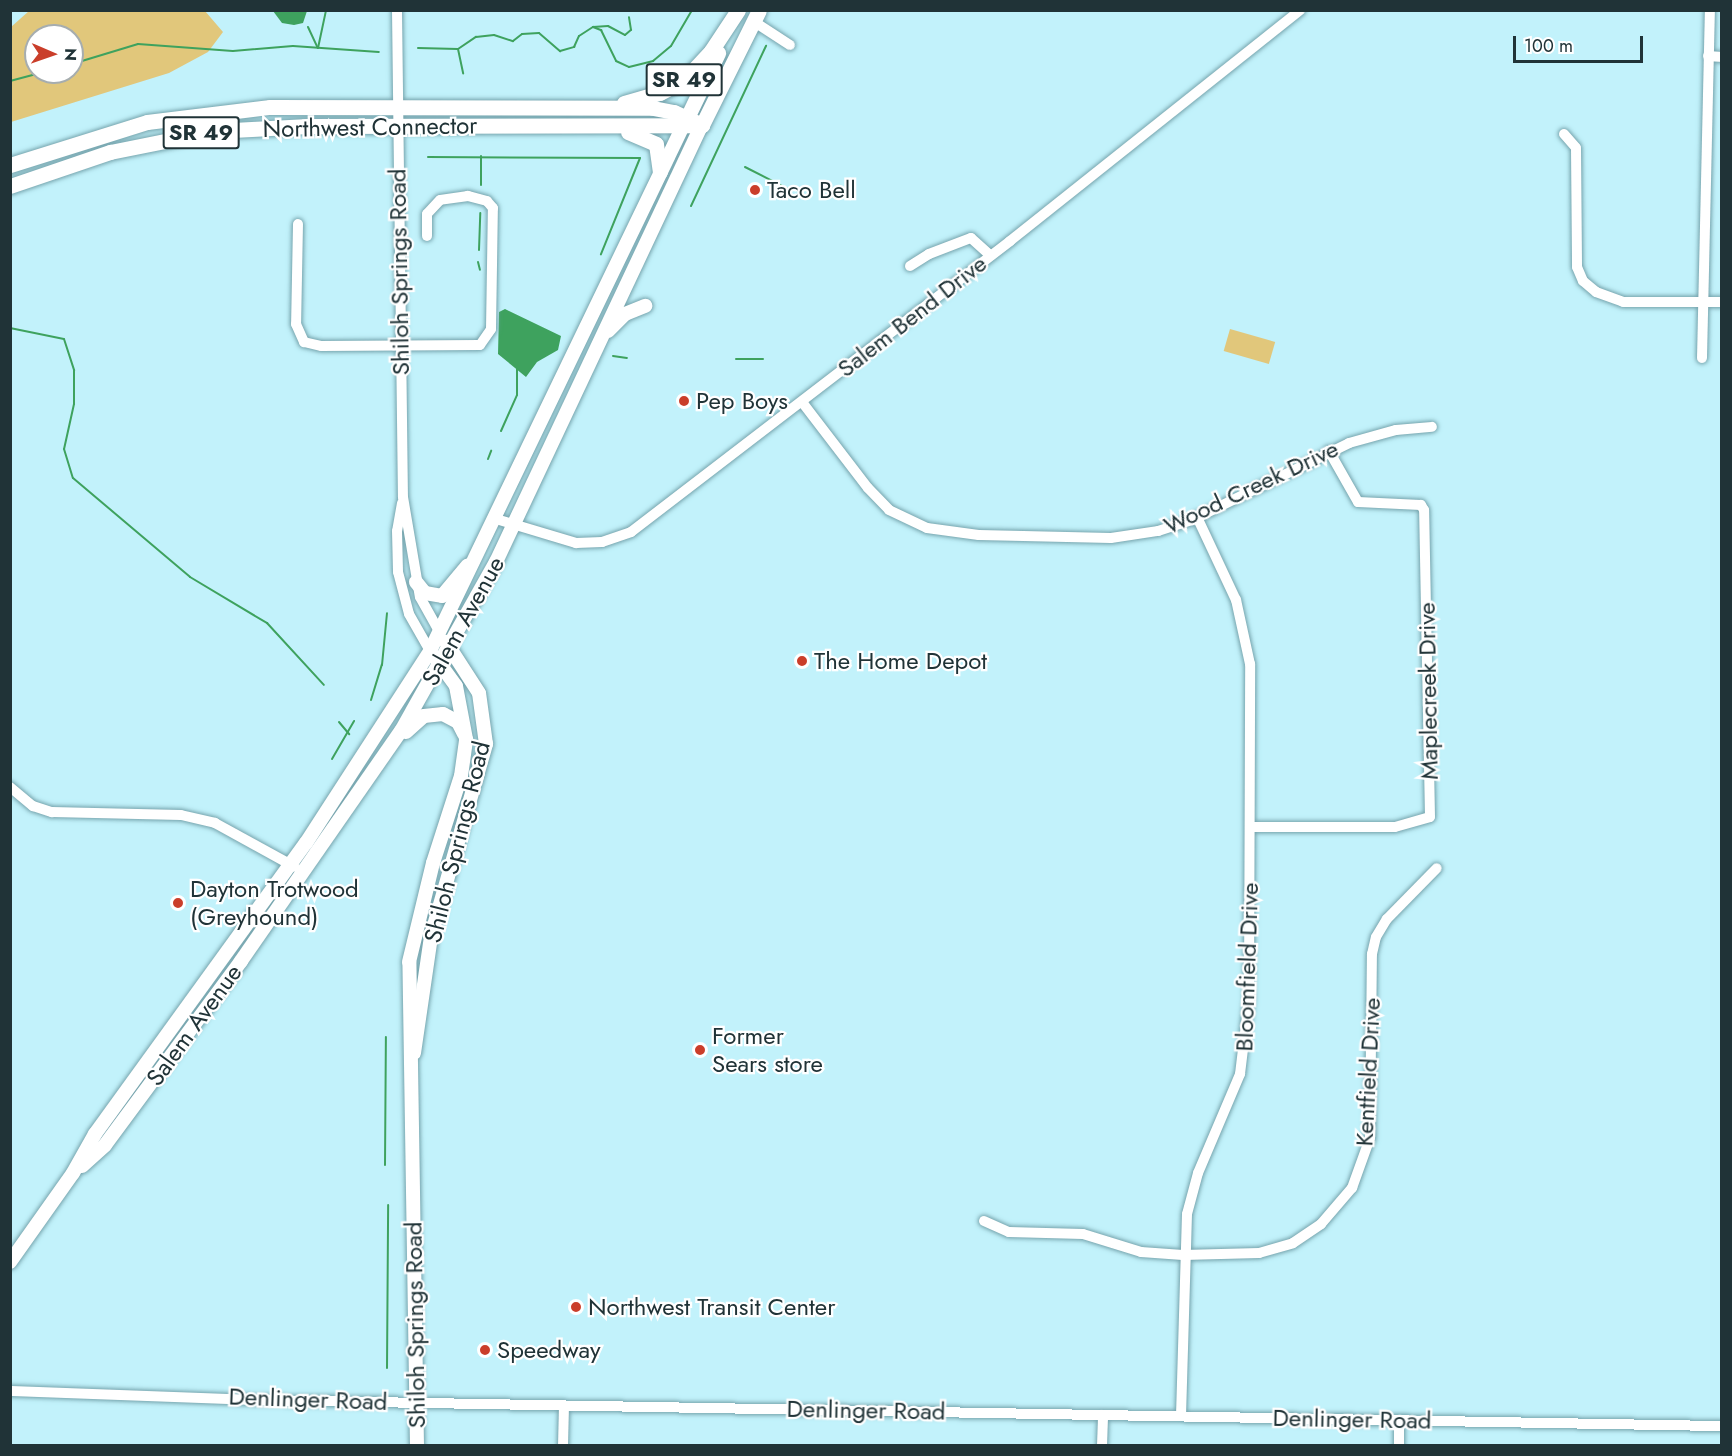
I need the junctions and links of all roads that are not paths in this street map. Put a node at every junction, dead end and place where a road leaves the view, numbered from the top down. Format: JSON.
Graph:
{"nodes":[{"id":1,"x":739,"y":10,"type":"edge"},
{"id":2,"x":1300,"y":10,"type":"edge"},
{"id":3,"x":1710,"y":10,"type":"edge"},
{"id":4,"x":397,"y":15,"type":"edge"},
{"id":5,"x":756,"y":16,"type":"edge"},
{"id":6,"x":790,"y":45,"type":"dead end"},
{"id":7,"x":1708,"y":56,"type":"junction"},
{"id":8,"x":1722,"y":57,"type":"edge"},
{"id":9,"x":398,"y":105,"type":"junction"},
{"id":10,"x":601,"y":108,"type":"junction"},
{"id":11,"x":685,"y":122,"type":"junction"},
{"id":12,"x":702,"y":124,"type":"junction"},
{"id":13,"x":398,"y":125,"type":"junction"},
{"id":14,"x":607,"y":126,"type":"junction"},
{"id":15,"x":1564,"y":134,"type":"dead end"},
{"id":16,"x":10,"y":165,"type":"edge"},
{"id":17,"x":660,"y":172,"type":"junction"},
{"id":18,"x":10,"y":186,"type":"edge"},
{"id":19,"x":298,"y":224,"type":"dead end"},
{"id":20,"x":426,"y":236,"type":"dead end"},
{"id":21,"x":990,"y":255,"type":"junction"},
{"id":22,"x":910,"y":266,"type":"dead end"},
{"id":23,"x":1703,"y":302,"type":"junction"},
{"id":24,"x":1722,"y":302,"type":"edge"},
{"id":25,"x":645,"y":306,"type":"dead end"},
{"id":26,"x":602,"y":336,"type":"junction"},
{"id":27,"x":400,"y":345,"type":"junction"},
{"id":28,"x":1702,"y":358,"type":"dead end"},
{"id":29,"x":802,"y":402,"type":"junction"},
{"id":30,"x":1432,"y":428,"type":"dead end"},
{"id":31,"x":1329,"y":451,"type":"junction"},
{"id":32,"x":403,"y":497,"type":"junction"},
{"id":33,"x":1197,"y":517,"type":"junction"},
{"id":34,"x":496,"y":519,"type":"junction"},
{"id":35,"x":515,"y":525,"type":"junction"},
{"id":36,"x":480,"y":553,"type":"junction"},
{"id":37,"x":416,"y":582,"type":"junction"},
{"id":38,"x":440,"y":633,"type":"junction"},
{"id":39,"x":450,"y":647,"type":"junction"},
{"id":40,"x":430,"y":651,"type":"junction"},
{"id":41,"x":441,"y":663,"type":"junction"},
{"id":42,"x":466,"y":739,"type":"junction"},
{"id":43,"x":390,"y":748,"type":"junction"},
{"id":44,"x":10,"y":787,"type":"edge"},
{"id":45,"x":340,"y":792,"type":"junction"},
{"id":46,"x":1250,"y":827,"type":"junction"},
{"id":47,"x":290,"y":864,"type":"junction"},
{"id":48,"x":1437,"y":868,"type":"dead end"},
{"id":49,"x":303,"y":874,"type":"junction"},
{"id":50,"x":160,"y":1044,"type":"junction"},
{"id":51,"x":412,"y":1061,"type":"junction"},
{"id":52,"x":110,"y":1139,"type":"junction"},
{"id":53,"x":74,"y":1173,"type":"junction"},
{"id":54,"x":984,"y":1221,"type":"dead end"},
{"id":55,"x":1183,"y":1256,"type":"junction"},
{"id":56,"x":10,"y":1262,"type":"edge"},
{"id":57,"x":10,"y":1391,"type":"edge"},
{"id":58,"x":416,"y":1401,"type":"junction"},
{"id":59,"x":564,"y":1406,"type":"junction"},
{"id":60,"x":1103,"y":1415,"type":"junction"},
{"id":61,"x":1181,"y":1416,"type":"junction"},
{"id":62,"x":1399,"y":1421,"type":"junction"},
{"id":63,"x":1722,"y":1426,"type":"edge"},
{"id":64,"x":417,"y":1446,"type":"edge"},
{"id":65,"x":564,"y":1446,"type":"edge"},
{"id":66,"x":1102,"y":1446,"type":"edge"},
{"id":67,"x":1399,"y":1446,"type":"edge"}],
"edges":[{"from":1,"to":10,"type":"highway","number":"SR 49"},
{"from":1,"to":11,"type":"highway","name":"Salem Avenue"},
{"from":2,"to":21,"type":"street","name":"Salem Bend Drive"},
{"from":3,"to":7,"type":"street"},
{"from":4,"to":9,"type":"street","name":"Shiloh Springs Road"},
{"from":5,"to":6,"type":"street"},
{"from":5,"to":12,"type":"highway","name":"Salem Avenue","number":"SR 49"},
{"from":7,"to":8,"type":"street"},
{"from":7,"to":23,"type":"street"},
{"from":9,"to":10,"type":"highway","name":"Northwest Connector","number":"SR 49"},
{"from":9,"to":13,"type":"street","name":"Shiloh Springs Road"},
{"from":9,"to":16,"type":"highway","number":"SR 49"},
{"from":10,"to":11,"type":"highway"},
{"from":11,"to":12,"type":"highway"},
{"from":11,"to":14,"type":"highway","name":"Northwest Connector","number":"SR 49"},
{"from":11,"to":17,"type":"main road","name":"Salem Avenue"},
{"from":12,"to":26,"type":"main road","name":"Salem Avenue"},
{"from":13,"to":14,"type":"highway","name":"Northwest Connector","number":"SR 49"},
{"from":13,"to":18,"type":"highway","name":"Northwest Connector","number":"SR 49"},
{"from":13,"to":27,"type":"street","name":"Shiloh Springs Road"},
{"from":14,"to":17,"type":"highway"},
{"from":15,"to":23,"type":"street"},
{"from":17,"to":34,"type":"main road","name":"Salem Avenue"},
{"from":19,"to":27,"type":"street"},
{"from":20,"to":27,"type":"street"},
{"from":21,"to":22,"type":"street"},
{"from":21,"to":29,"type":"street","name":"Salem Bend Drive"},
{"from":23,"to":24,"type":"street"},
{"from":23,"to":28,"type":"street"},
{"from":25,"to":26,"type":"main road"},
{"from":26,"to":35,"type":"main road","name":"Salem Avenue"},
{"from":27,"to":32,"type":"street","name":"Shiloh Springs Road"},
{"from":29,"to":33,"type":"street","name":"Wood Creek Drive"},
{"from":29,"to":35,"type":"street","name":"Salem Bend Drive"},
{"from":30,"to":31,"type":"street","name":"Wood Creek Drive"},
{"from":31,"to":33,"type":"street","name":"Wood Creek Drive"},
{"from":31,"to":46,"type":"street","name":"Maplecreek Drive"},
{"from":32,"to":37,"type":"street","name":"Shiloh Springs Road"},
{"from":32,"to":40,"type":"street","name":"Shiloh Springs Road"},
{"from":33,"to":46,"type":"street","name":"Bloomfield Drive"},
{"from":34,"to":35,"type":"street","name":"Salem Bend Drive"},
{"from":34,"to":36,"type":"main road","name":"Salem Avenue"},
{"from":35,"to":39,"type":"main road","name":"Salem Avenue"},
{"from":36,"to":37,"type":"main road"},
{"from":36,"to":38,"type":"main road","name":"Salem Avenue"},
{"from":37,"to":38,"type":"street","name":"Shiloh Springs Road"},
{"from":38,"to":39,"type":"main road","name":"Shiloh Springs Road"},
{"from":38,"to":40,"type":"main road","name":"Salem Avenue"},
{"from":39,"to":41,"type":"main road","name":"Salem Avenue"},
{"from":39,"to":51,"type":"main road","name":"Shiloh Springs Road"},
{"from":40,"to":41,"type":"main road","name":"Shiloh Springs Road"},
{"from":40,"to":45,"type":"main road","name":"Salem Avenue"},
{"from":41,"to":42,"type":"main road","name":"Shiloh Springs Road"},
{"from":41,"to":43,"type":"main road","name":"Salem Avenue"},
{"from":42,"to":43,"type":"main road"},
{"from":42,"to":51,"type":"main road","name":"Shiloh Springs Road"},
{"from":43,"to":49,"type":"main road","name":"Salem Avenue"},
{"from":44,"to":47,"type":"street"},
{"from":45,"to":47,"type":"main road","name":"Salem Avenue"},
{"from":45,"to":49,"type":"main road"},
{"from":46,"to":55,"type":"street","name":"Bloomfield Drive"},
{"from":47,"to":49,"type":"street"},
{"from":47,"to":50,"type":"main road","name":"Salem Avenue"},
{"from":48,"to":55,"type":"street","name":"Kentfield Drive"},
{"from":49,"to":52,"type":"main road","name":"Salem Avenue"},
{"from":50,"to":52,"type":"main road"},
{"from":50,"to":53,"type":"main road","name":"Salem Avenue"},
{"from":51,"to":58,"type":"main road","name":"Shiloh Springs Road"},
{"from":52,"to":53,"type":"main road","name":"Salem Avenue"},
{"from":53,"to":56,"type":"main road","name":"Salem Avenue"},
{"from":54,"to":55,"type":"street","name":"Kentfield Drive"},
{"from":55,"to":61,"type":"street","name":"Bloomfield Drive"},
{"from":57,"to":58,"type":"street","name":"Denlinger Road"},
{"from":58,"to":59,"type":"street","name":"Denlinger Road"},
{"from":58,"to":64,"type":"main road","name":"Shiloh Springs Road"},
{"from":59,"to":60,"type":"street","name":"Denlinger Road"},
{"from":59,"to":65,"type":"street"},
{"from":60,"to":61,"type":"street","name":"Denlinger Road"},
{"from":60,"to":66,"type":"street"},
{"from":61,"to":62,"type":"street","name":"Denlinger Road"},
{"from":62,"to":63,"type":"street","name":"Denlinger Road"},
{"from":62,"to":67,"type":"street"}]}
